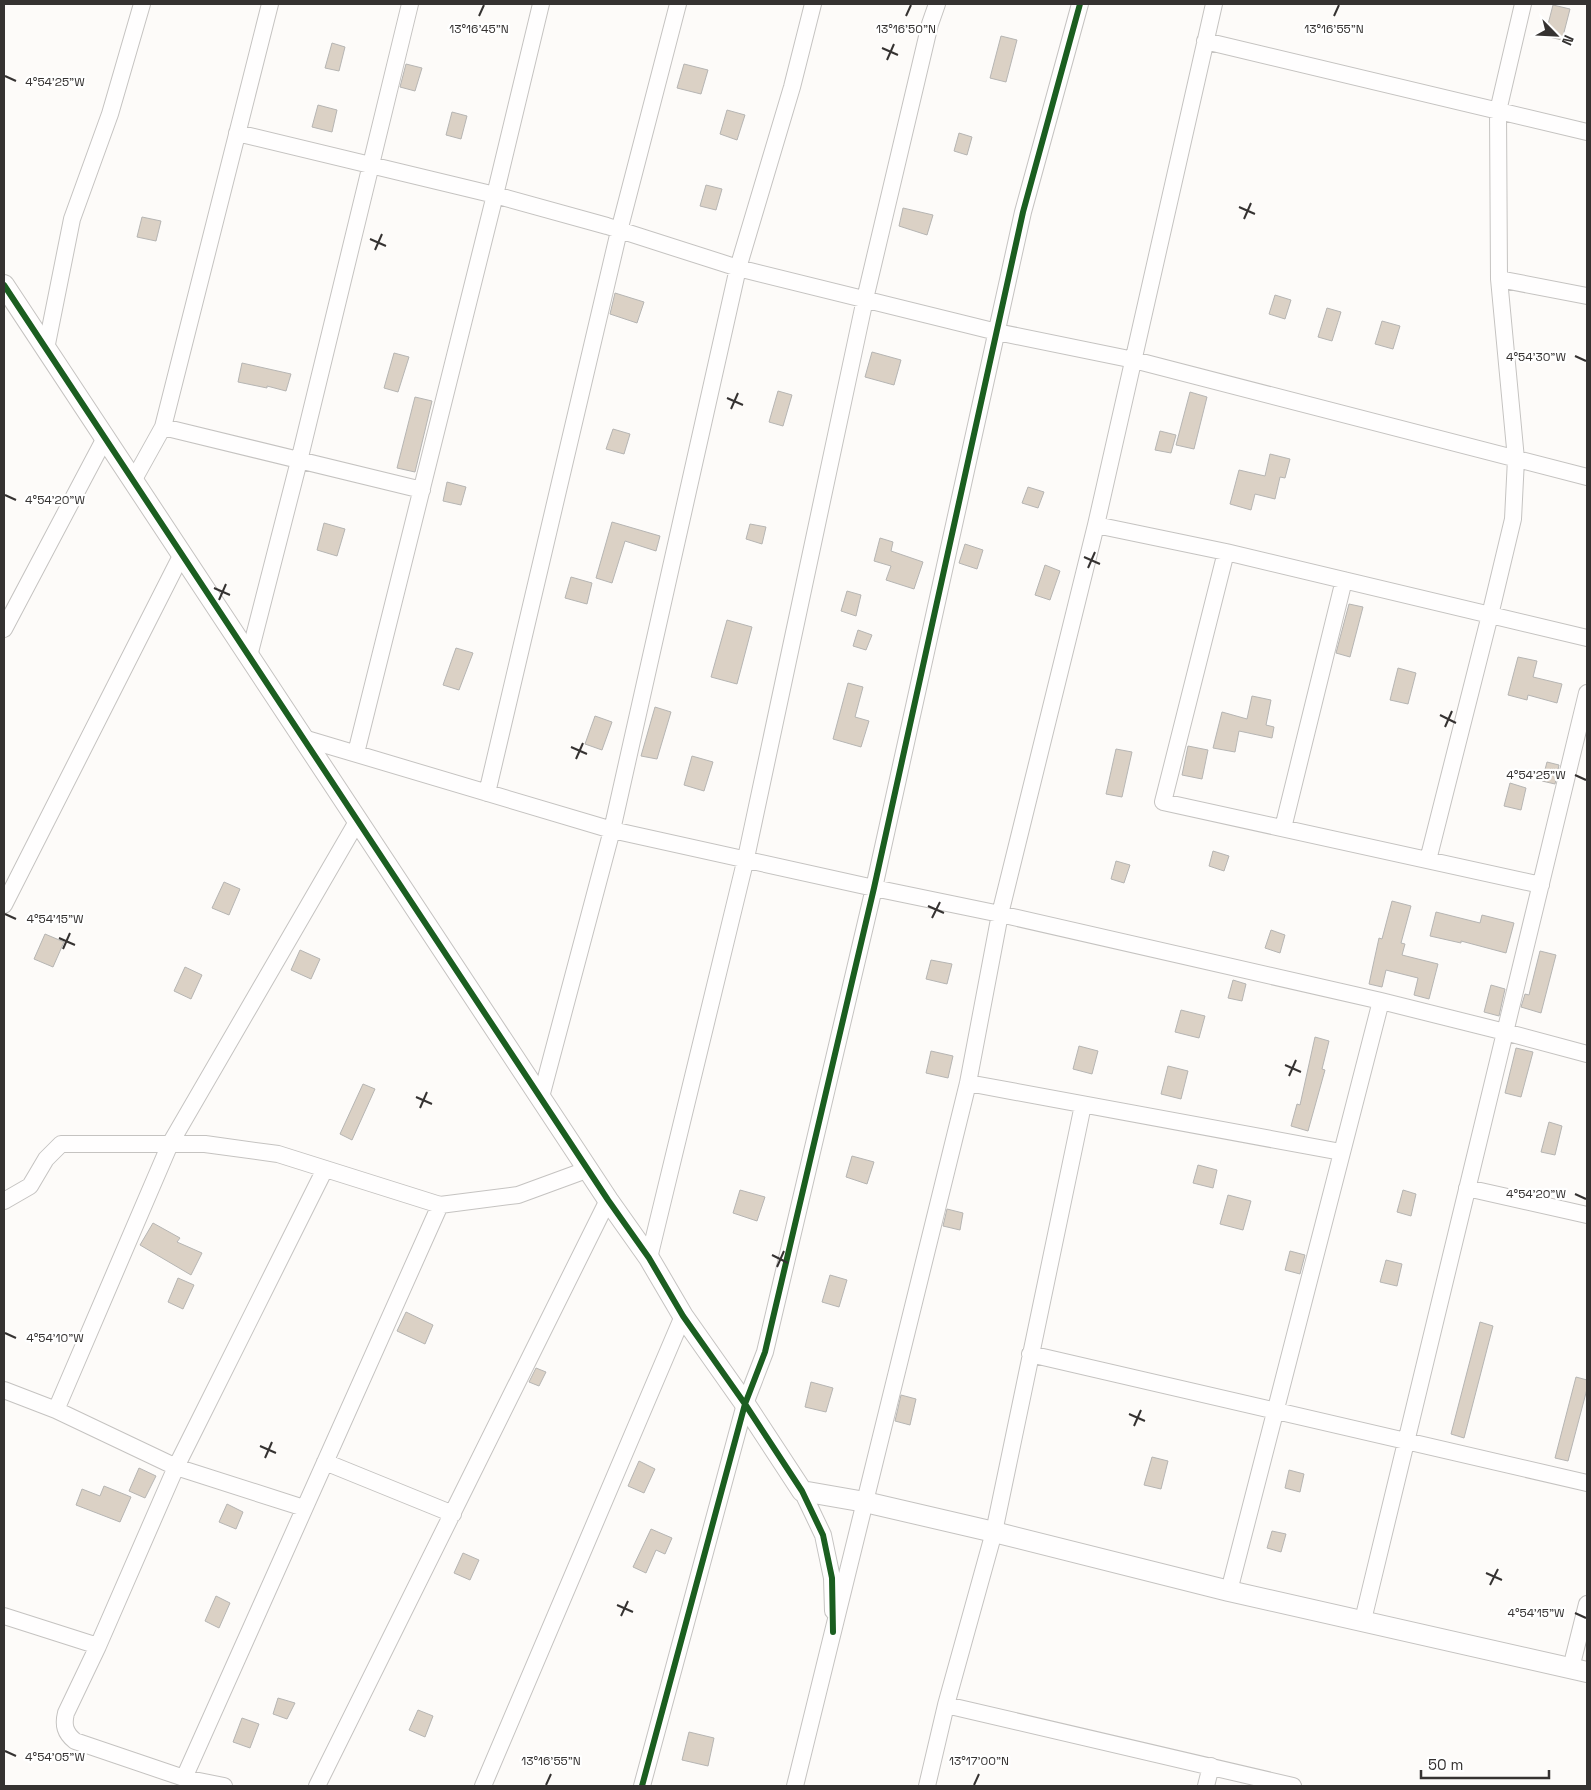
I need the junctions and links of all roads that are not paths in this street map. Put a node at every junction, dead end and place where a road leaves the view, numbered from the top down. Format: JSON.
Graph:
{"nodes":[{"id":1,"x":142,"y":4,"type":"edge"},
{"id":2,"x":270,"y":4,"type":"edge"},
{"id":3,"x":410,"y":4,"type":"edge"},
{"id":4,"x":541,"y":4,"type":"edge"},
{"id":5,"x":678,"y":4,"type":"edge"},
{"id":6,"x":813,"y":4,"type":"edge"},
{"id":7,"x":937,"y":4,"type":"edge"},
{"id":8,"x":1080,"y":4,"type":"edge"},
{"id":9,"x":1214,"y":4,"type":"edge"},
{"id":10,"x":1524,"y":4,"type":"edge"},
{"id":11,"x":1205,"y":41,"type":"junction"},
{"id":12,"x":1498,"y":110,"type":"junction"},
{"id":13,"x":1587,"y":132,"type":"edge"},
{"id":14,"x":237,"y":133,"type":"junction"},
{"id":15,"x":371,"y":165,"type":"junction"},
{"id":16,"x":495,"y":195,"type":"junction"},
{"id":17,"x":619,"y":230,"type":"junction"},
{"id":18,"x":738,"y":268,"type":"junction"},
{"id":19,"x":1499,"y":279,"type":"junction"},
{"id":20,"x":4,"y":285,"type":"edge"},
{"id":21,"x":1587,"y":296,"type":"edge"},
{"id":22,"x":864,"y":299,"type":"junction"},
{"id":23,"x":997,"y":332,"type":"junction"},
{"id":24,"x":46,"y":349,"type":"junction"},
{"id":25,"x":1134,"y":360,"type":"junction"},
{"id":26,"x":163,"y":427,"type":"junction"},
{"id":27,"x":105,"y":438,"type":"junction"},
{"id":28,"x":1516,"y":459,"type":"junction"},
{"id":29,"x":299,"y":460,"type":"junction"},
{"id":30,"x":1587,"y":477,"type":"edge"},
{"id":31,"x":133,"y":481,"type":"junction"},
{"id":32,"x":422,"y":490,"type":"junction"},
{"id":33,"x":1096,"y":525,"type":"junction"},
{"id":34,"x":1226,"y":552,"type":"junction"},
{"id":35,"x":182,"y":554,"type":"junction"},
{"id":36,"x":1344,"y":580,"type":"junction"},
{"id":37,"x":1490,"y":615,"type":"junction"},
{"id":38,"x":4,"y":630,"type":"edge"},
{"id":39,"x":1587,"y":638,"type":"edge"},
{"id":40,"x":249,"y":656,"type":"junction"},
{"id":41,"x":1587,"y":693,"type":"edge"},
{"id":42,"x":303,"y":738,"type":"junction"},
{"id":43,"x":356,"y":753,"type":"junction"},
{"id":44,"x":488,"y":793,"type":"junction"},
{"id":45,"x":358,"y":820,"type":"junction"},
{"id":46,"x":1282,"y":828,"type":"junction"},
{"id":47,"x":612,"y":830,"type":"junction"},
{"id":48,"x":746,"y":858,"type":"junction"},
{"id":49,"x":1428,"y":860,"type":"junction"},
{"id":50,"x":1541,"y":885,"type":"junction"},
{"id":51,"x":874,"y":888,"type":"junction"},
{"id":52,"x":4,"y":905,"type":"edge"},
{"id":53,"x":1000,"y":914,"type":"junction"},
{"id":54,"x":1380,"y":1001,"type":"junction"},
{"id":55,"x":1505,"y":1032,"type":"junction"},
{"id":56,"x":1587,"y":1054,"type":"edge"},
{"id":57,"x":968,"y":1083,"type":"junction"},
{"id":58,"x":541,"y":1097,"type":"junction"},
{"id":59,"x":1083,"y":1105,"type":"junction"},
{"id":60,"x":170,"y":1144,"type":"junction"},
{"id":61,"x":1341,"y":1152,"type":"junction"},
{"id":62,"x":325,"y":1169,"type":"junction"},
{"id":63,"x":589,"y":1169,"type":"junction"},
{"id":64,"x":1467,"y":1188,"type":"junction"},
{"id":65,"x":608,"y":1200,"type":"junction"},
{"id":66,"x":4,"y":1201,"type":"edge"},
{"id":67,"x":440,"y":1204,"type":"junction"},
{"id":68,"x":1587,"y":1215,"type":"edge"},
{"id":69,"x":648,"y":1258,"type":"junction"},
{"id":70,"x":684,"y":1316,"type":"junction"},
{"id":71,"x":1030,"y":1354,"type":"junction"},
{"id":72,"x":4,"y":1390,"type":"edge"},
{"id":73,"x":745,"y":1404,"type":"junction"},
{"id":74,"x":56,"y":1410,"type":"junction"},
{"id":75,"x":1274,"y":1410,"type":"junction"},
{"id":76,"x":1406,"y":1441,"type":"junction"},
{"id":77,"x":325,"y":1462,"type":"junction"},
{"id":78,"x":176,"y":1467,"type":"junction"},
{"id":79,"x":1587,"y":1483,"type":"edge"},
{"id":80,"x":802,"y":1491,"type":"junction"},
{"id":81,"x":865,"y":1502,"type":"junction"},
{"id":82,"x":304,"y":1508,"type":"junction"},
{"id":83,"x":453,"y":1514,"type":"junction"},
{"id":84,"x":994,"y":1532,"type":"junction"},
{"id":85,"x":1229,"y":1591,"type":"junction"},
{"id":86,"x":1587,"y":1604,"type":"edge"},
{"id":87,"x":4,"y":1616,"type":"edge"},
{"id":88,"x":1362,"y":1620,"type":"junction"},
{"id":89,"x":833,"y":1632,"type":"junction"},
{"id":90,"x":98,"y":1646,"type":"junction"},
{"id":91,"x":1579,"y":1670,"type":"edge"},
{"id":92,"x":946,"y":1705,"type":"junction"},
{"id":93,"x":1211,"y":1766,"type":"junction"},
{"id":94,"x":184,"y":1778,"type":"junction"},
{"id":95,"x":224,"y":1786,"type":"edge"},
{"id":96,"x":318,"y":1786,"type":"edge"},
{"id":97,"x":483,"y":1786,"type":"edge"},
{"id":98,"x":642,"y":1786,"type":"edge"},
{"id":99,"x":795,"y":1786,"type":"edge"},
{"id":100,"x":927,"y":1786,"type":"edge"},
{"id":101,"x":1206,"y":1786,"type":"edge"},
{"id":102,"x":1293,"y":1786,"type":"edge"}],
"edges":[{"from":1,"to":24,"type":"street"},
{"from":2,"to":14,"type":"street"},
{"from":3,"to":15,"type":"street"},
{"from":4,"to":16,"type":"street"},
{"from":5,"to":17,"type":"street"},
{"from":6,"to":18,"type":"street"},
{"from":7,"to":22,"type":"street"},
{"from":8,"to":23,"type":"street"},
{"from":9,"to":11,"type":"street"},
{"from":10,"to":12,"type":"street"},
{"from":11,"to":12,"type":"street"},
{"from":11,"to":25,"type":"street"},
{"from":12,"to":13,"type":"street"},
{"from":12,"to":19,"type":"street"},
{"from":14,"to":15,"type":"street"},
{"from":14,"to":26,"type":"street"},
{"from":15,"to":16,"type":"street"},
{"from":15,"to":29,"type":"street"},
{"from":16,"to":17,"type":"street"},
{"from":16,"to":32,"type":"street"},
{"from":17,"to":18,"type":"street"},
{"from":17,"to":44,"type":"street"},
{"from":18,"to":22,"type":"street"},
{"from":18,"to":47,"type":"street"},
{"from":19,"to":21,"type":"street"},
{"from":19,"to":28,"type":"street"},
{"from":20,"to":24,"type":"street"},
{"from":22,"to":23,"type":"street"},
{"from":22,"to":48,"type":"street"},
{"from":23,"to":25,"type":"street"},
{"from":23,"to":51,"type":"street"},
{"from":24,"to":27,"type":"street"},
{"from":25,"to":28,"type":"street"},
{"from":25,"to":33,"type":"street"},
{"from":26,"to":29,"type":"street"},
{"from":26,"to":31,"type":"street"},
{"from":27,"to":31,"type":"street"},
{"from":27,"to":38,"type":"street"},
{"from":28,"to":30,"type":"street"},
{"from":28,"to":37,"type":"street"},
{"from":29,"to":32,"type":"street"},
{"from":29,"to":40,"type":"street"},
{"from":31,"to":35,"type":"street"},
{"from":32,"to":43,"type":"street"},
{"from":33,"to":34,"type":"street"},
{"from":33,"to":53,"type":"street"},
{"from":34,"to":36,"type":"street"},
{"from":34,"to":46,"type":"street"},
{"from":35,"to":40,"type":"street"},
{"from":35,"to":52,"type":"street"},
{"from":36,"to":37,"type":"street"},
{"from":36,"to":46,"type":"street"},
{"from":37,"to":39,"type":"street"},
{"from":37,"to":49,"type":"street"},
{"from":40,"to":42,"type":"street"},
{"from":41,"to":50,"type":"street"},
{"from":42,"to":43,"type":"street"},
{"from":42,"to":45,"type":"street"},
{"from":43,"to":44,"type":"street"},
{"from":44,"to":47,"type":"street"},
{"from":45,"to":58,"type":"street"},
{"from":45,"to":60,"type":"street"},
{"from":46,"to":49,"type":"street"},
{"from":47,"to":48,"type":"street"},
{"from":47,"to":58,"type":"street"},
{"from":48,"to":51,"type":"street"},
{"from":48,"to":69,"type":"street"},
{"from":49,"to":50,"type":"street"},
{"from":50,"to":55,"type":"street"},
{"from":51,"to":53,"type":"street"},
{"from":51,"to":73,"type":"street"},
{"from":53,"to":54,"type":"street"},
{"from":53,"to":57,"type":"street"},
{"from":54,"to":55,"type":"street"},
{"from":54,"to":61,"type":"street"},
{"from":55,"to":56,"type":"street"},
{"from":55,"to":64,"type":"street"},
{"from":57,"to":59,"type":"street"},
{"from":57,"to":81,"type":"street"},
{"from":58,"to":63,"type":"street"},
{"from":59,"to":61,"type":"street"},
{"from":59,"to":71,"type":"street"},
{"from":60,"to":62,"type":"street"},
{"from":60,"to":66,"type":"street"},
{"from":60,"to":74,"type":"street"},
{"from":61,"to":75,"type":"street"},
{"from":62,"to":67,"type":"street"},
{"from":62,"to":78,"type":"street"},
{"from":63,"to":65,"type":"street"},
{"from":63,"to":67,"type":"street"},
{"from":64,"to":68,"type":"street"},
{"from":64,"to":76,"type":"street"},
{"from":65,"to":69,"type":"street"},
{"from":65,"to":83,"type":"street"},
{"from":67,"to":77,"type":"street"},
{"from":69,"to":70,"type":"street"},
{"from":70,"to":73,"type":"street"},
{"from":70,"to":97,"type":"street"},
{"from":71,"to":75,"type":"street"},
{"from":71,"to":84,"type":"street"},
{"from":72,"to":74,"type":"street"},
{"from":73,"to":80,"type":"street"},
{"from":73,"to":98,"type":"street"},
{"from":74,"to":78,"type":"street"},
{"from":75,"to":76,"type":"street"},
{"from":75,"to":85,"type":"street"},
{"from":76,"to":79,"type":"street"},
{"from":76,"to":88,"type":"street"},
{"from":77,"to":82,"type":"street"},
{"from":77,"to":83,"type":"street"},
{"from":78,"to":82,"type":"street"},
{"from":78,"to":90,"type":"street"},
{"from":80,"to":81,"type":"street"},
{"from":80,"to":89,"type":"street"},
{"from":81,"to":84,"type":"street"},
{"from":81,"to":89,"type":"street"},
{"from":82,"to":94,"type":"street"},
{"from":83,"to":96,"type":"street"},
{"from":84,"to":85,"type":"street"},
{"from":84,"to":92,"type":"street"},
{"from":85,"to":88,"type":"street"},
{"from":86,"to":91,"type":"street"},
{"from":87,"to":90,"type":"street"},
{"from":88,"to":91,"type":"street"},
{"from":89,"to":99,"type":"street"},
{"from":90,"to":94,"type":"street"},
{"from":92,"to":93,"type":"street"},
{"from":92,"to":100,"type":"street"},
{"from":93,"to":101,"type":"street"},
{"from":93,"to":102,"type":"street"},
{"from":94,"to":95,"type":"street"}]}
